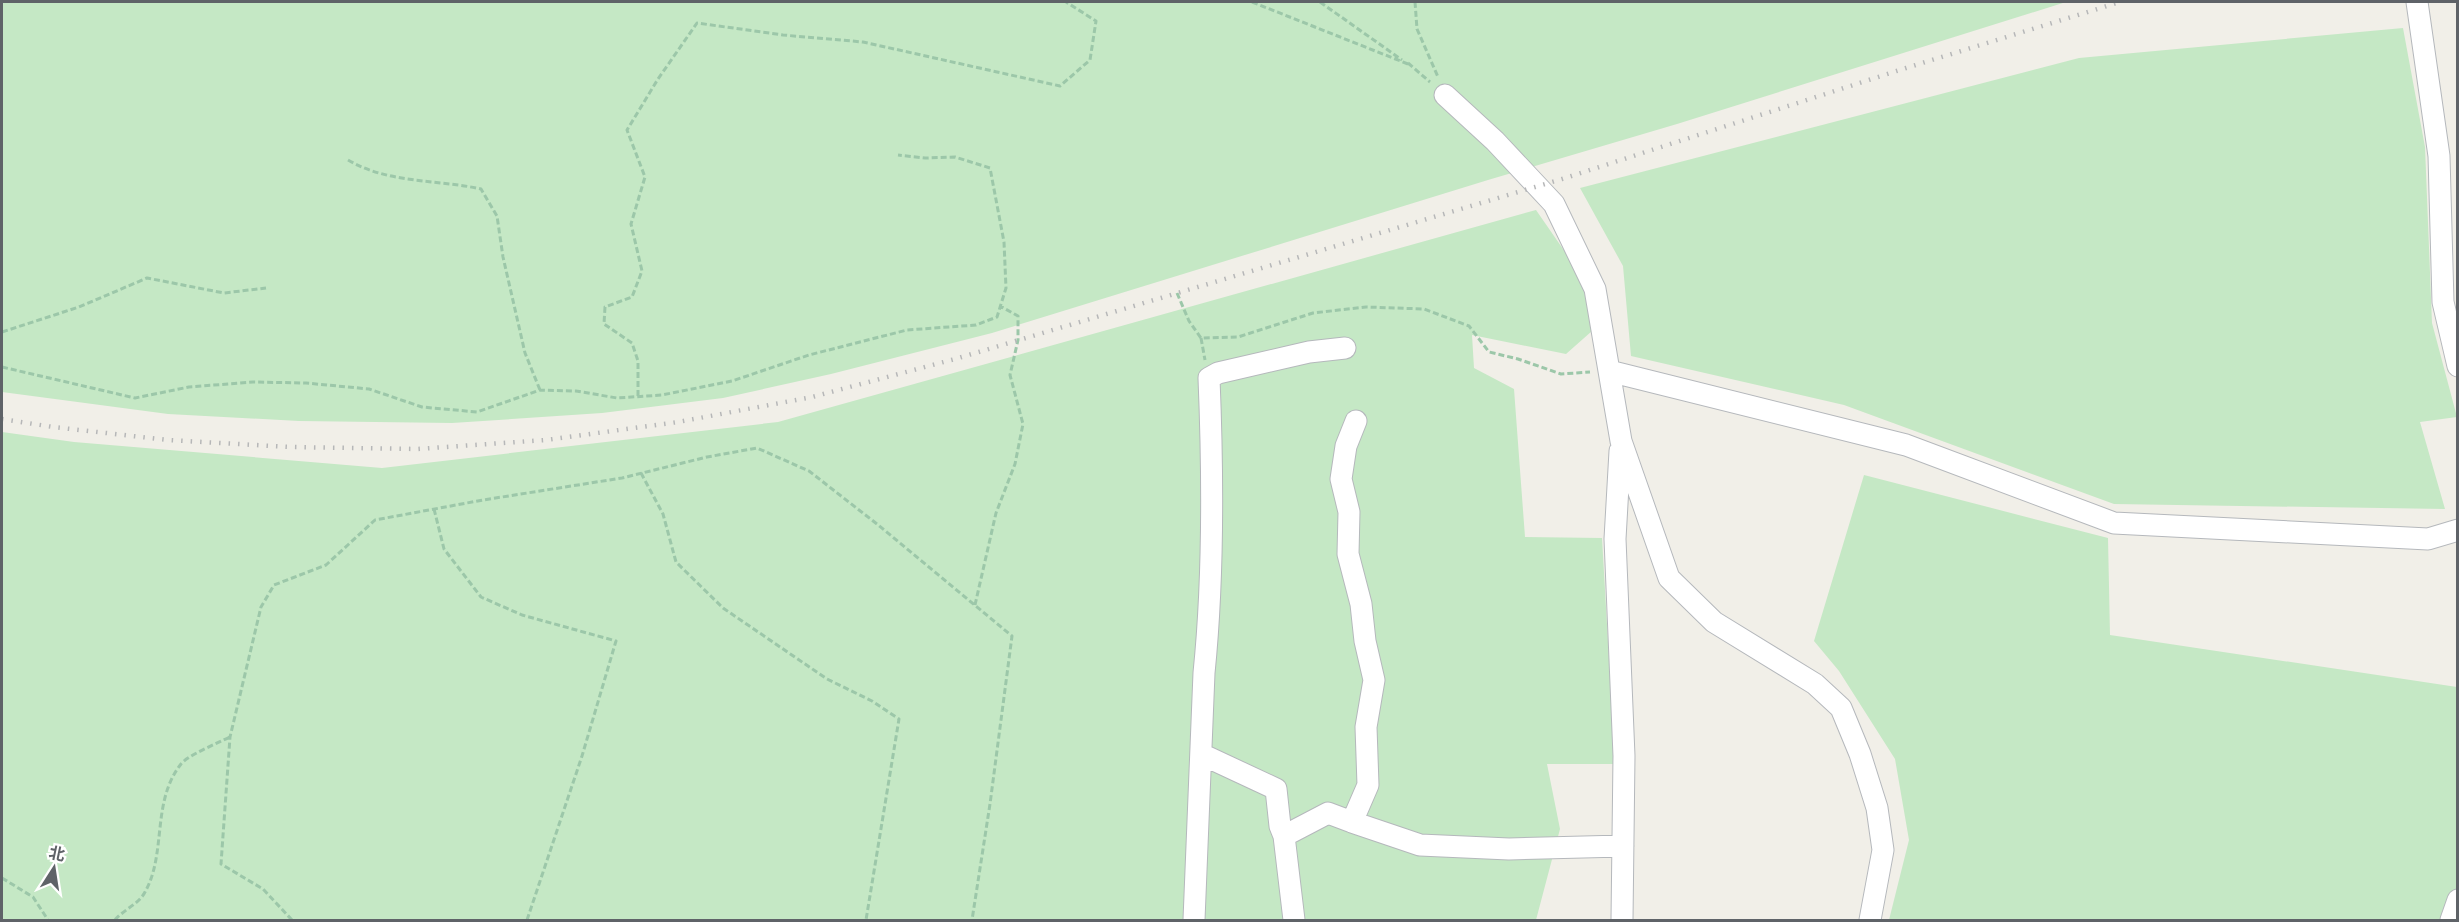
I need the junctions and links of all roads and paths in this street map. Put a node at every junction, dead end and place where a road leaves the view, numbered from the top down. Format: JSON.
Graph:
{"nodes":[{"id":1,"x":1066,"y":2,"type":"edge"},
{"id":2,"x":1252,"y":2,"type":"edge"},
{"id":3,"x":1320,"y":2,"type":"edge"},
{"id":4,"x":1415,"y":2,"type":"edge"},
{"id":5,"x":2417,"y":2,"type":"edge"},
{"id":6,"x":1408,"y":64,"type":"junction"},
{"id":7,"x":1445,"y":95,"type":"junction"},
{"id":8,"x":898,"y":155,"type":"dead end"},
{"id":9,"x":348,"y":160,"type":"dead end"},
{"id":10,"x":266,"y":288,"type":"dead end"},
{"id":11,"x":1177,"y":293,"type":"dead end"},
{"id":12,"x":1000,"y":306,"type":"junction"},
{"id":13,"x":2,"y":332,"type":"edge"},
{"id":14,"x":1345,"y":348,"type":"dead end"},
{"id":15,"x":2457,"y":366,"type":"edge"},
{"id":16,"x":2,"y":367,"type":"edge"},
{"id":17,"x":1609,"y":371,"type":"junction"},
{"id":18,"x":540,"y":390,"type":"junction"},
{"id":19,"x":638,"y":396,"type":"junction"},
{"id":20,"x":1356,"y":421,"type":"dead end"},
{"id":21,"x":1621,"y":441,"type":"junction"},
{"id":22,"x":641,"y":473,"type":"junction"},
{"id":23,"x":434,"y":509,"type":"junction"},
{"id":24,"x":2457,"y":530,"type":"edge"},
{"id":25,"x":975,"y":605,"type":"junction"},
{"id":26,"x":230,"y":737,"type":"junction"},
{"id":27,"x":1201,"y":754,"type":"junction"},
{"id":28,"x":1352,"y":822,"type":"junction"},
{"id":29,"x":1284,"y":836,"type":"junction"},
{"id":30,"x":1623,"y":846,"type":"junction"},
{"id":31,"x":2,"y":879,"type":"edge"},
{"id":32,"x":2457,"y":900,"type":"edge"},
{"id":33,"x":48,"y":921,"type":"edge"},
{"id":34,"x":115,"y":921,"type":"edge"},
{"id":35,"x":292,"y":921,"type":"edge"},
{"id":36,"x":527,"y":921,"type":"edge"},
{"id":37,"x":866,"y":921,"type":"edge"},
{"id":38,"x":972,"y":921,"type":"edge"},
{"id":39,"x":1194,"y":921,"type":"edge"},
{"id":40,"x":1294,"y":921,"type":"edge"},
{"id":41,"x":1622,"y":921,"type":"edge"},
{"id":42,"x":1870,"y":921,"type":"edge"},
{"id":43,"x":2451,"y":921,"type":"edge"}],
"edges":[{"from":1,"to":19,"type":"path"},
{"from":2,"to":6,"type":"path"},
{"from":3,"to":6,"type":"path"},
{"from":4,"to":7,"type":"path"},
{"from":5,"to":15,"type":"street"},
{"from":6,"to":7,"type":"path"},
{"from":7,"to":17,"type":"street"},
{"from":8,"to":12,"type":"path"},
{"from":9,"to":18,"type":"path"},
{"from":10,"to":13,"type":"path"},
{"from":11,"to":17,"type":"path"},
{"from":12,"to":19,"type":"path"},
{"from":12,"to":25,"type":"path"},
{"from":14,"to":27,"type":"street"},
{"from":16,"to":18,"type":"path"},
{"from":17,"to":21,"type":"street"},
{"from":17,"to":24,"type":"street"},
{"from":18,"to":19,"type":"path"},
{"from":20,"to":28,"type":"street"},
{"from":21,"to":30,"type":"street"},
{"from":21,"to":42,"type":"street"},
{"from":22,"to":23,"type":"path"},
{"from":22,"to":25,"type":"path"},
{"from":22,"to":37,"type":"path"},
{"from":23,"to":26,"type":"path"},
{"from":23,"to":36,"type":"path"},
{"from":25,"to":38,"type":"path"},
{"from":26,"to":34,"type":"path"},
{"from":26,"to":35,"type":"path"},
{"from":27,"to":29,"type":"street"},
{"from":27,"to":39,"type":"street"},
{"from":28,"to":29,"type":"street"},
{"from":28,"to":30,"type":"street"},
{"from":29,"to":40,"type":"street"},
{"from":30,"to":41,"type":"street"},
{"from":31,"to":33,"type":"path"},
{"from":32,"to":43,"type":"street"}]}
